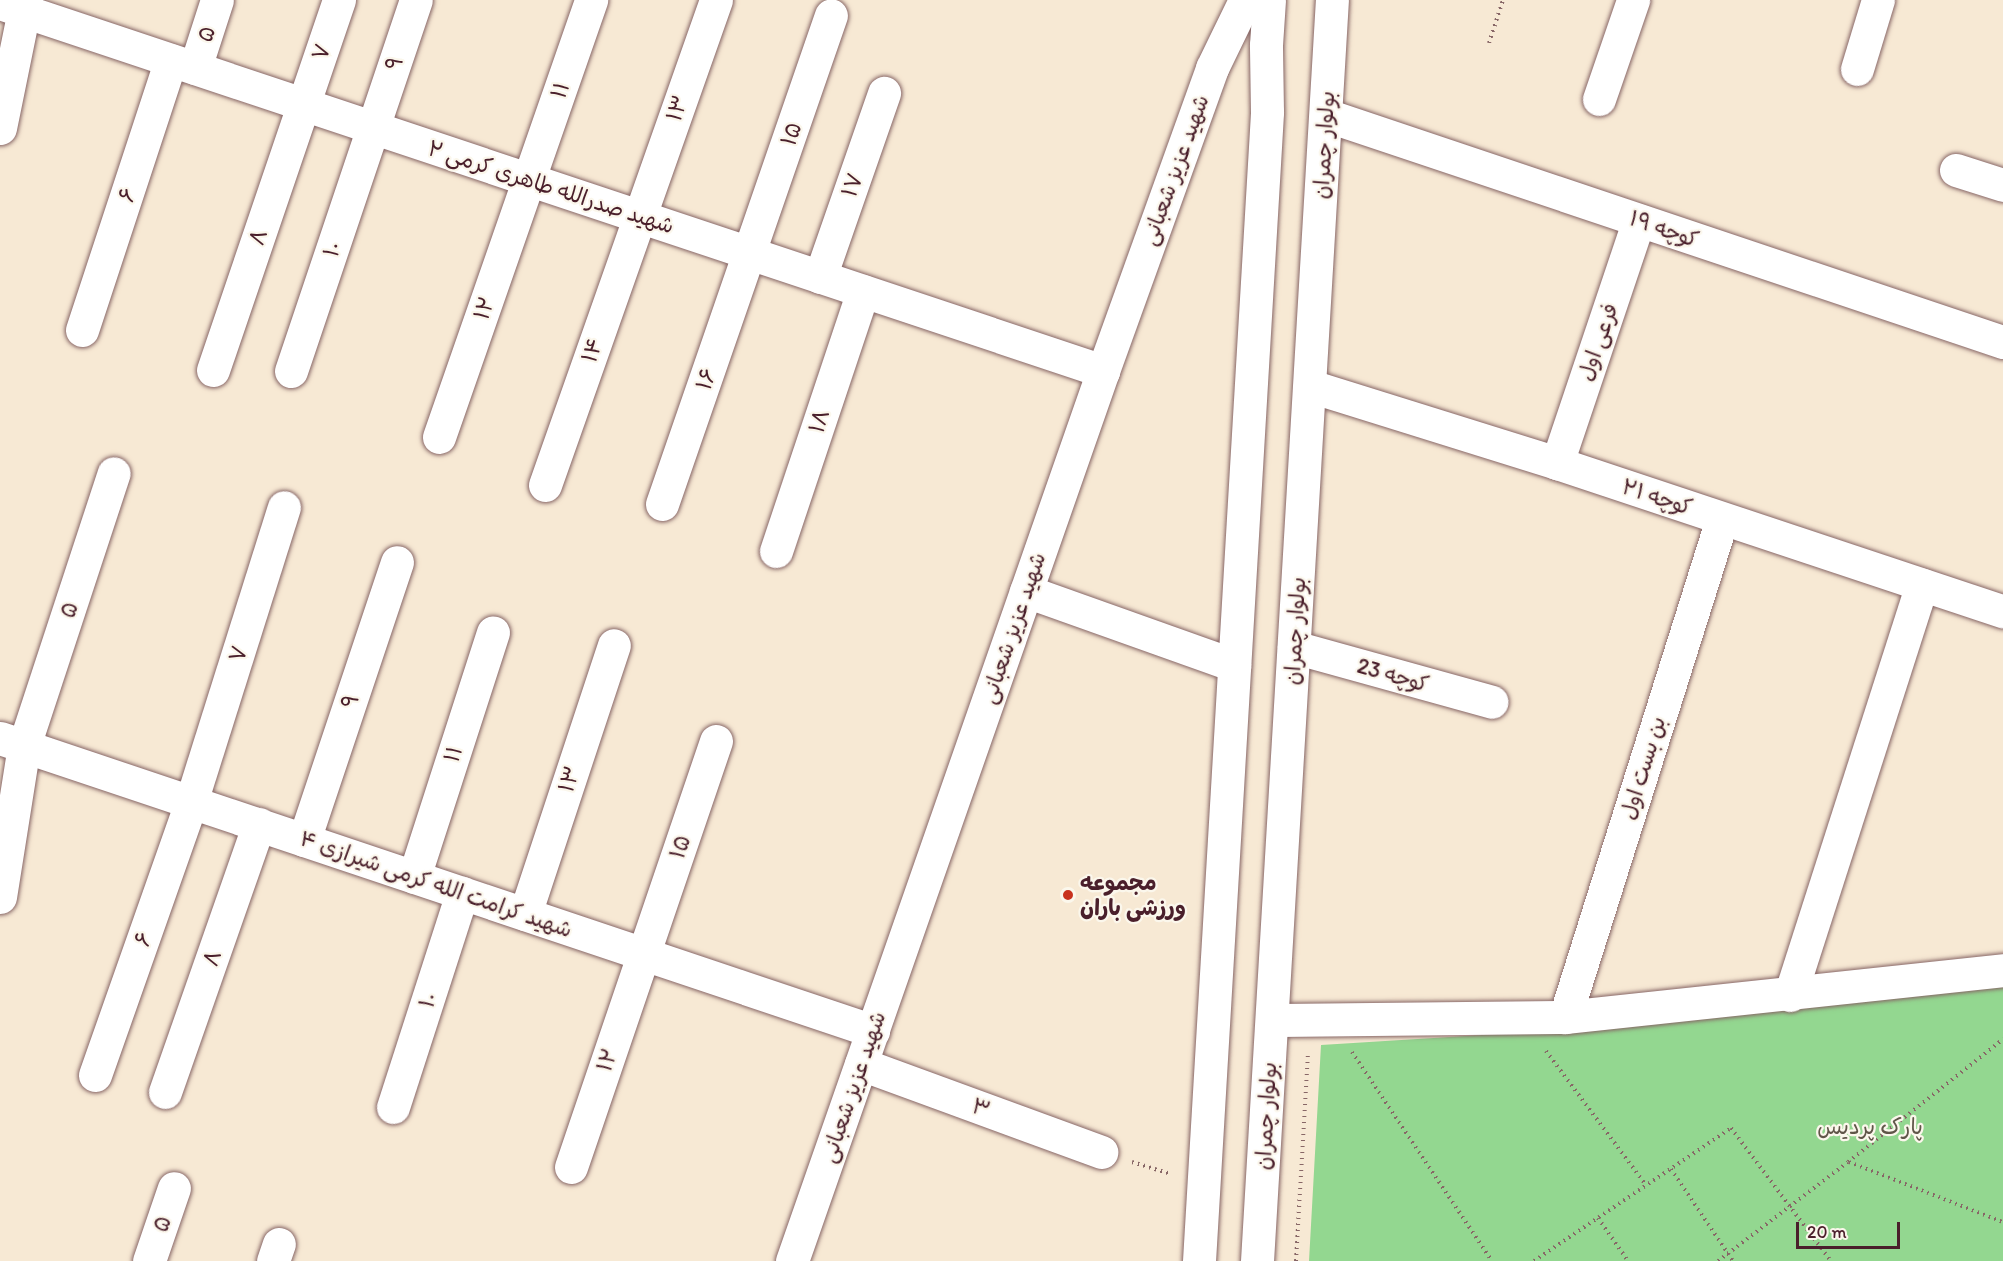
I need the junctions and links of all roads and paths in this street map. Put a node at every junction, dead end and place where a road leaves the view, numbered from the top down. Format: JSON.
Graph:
{"nodes":[{"id":1,"x":217,"y":0,"type":"edge"},
{"id":2,"x":339,"y":0,"type":"edge"},
{"id":3,"x":416,"y":0,"type":"edge"},
{"id":4,"x":591,"y":0,"type":"edge"},
{"id":5,"x":716,"y":0,"type":"edge"},
{"id":6,"x":1245,"y":0,"type":"edge"},
{"id":7,"x":1269,"y":0,"type":"edge"},
{"id":8,"x":1332,"y":0,"type":"edge"},
{"id":9,"x":1503,"y":0,"type":"edge"},
{"id":10,"x":1633,"y":0,"type":"edge"},
{"id":11,"x":1878,"y":0,"type":"edge"},
{"id":12,"x":16,"y":5,"type":"edge"},
{"id":13,"x":831,"y":15,"type":"dead end"},
{"id":14,"x":1489,"y":43,"type":"dead end"},
{"id":15,"x":183,"y":64,"type":"junction"},
{"id":16,"x":1857,"y":69,"type":"dead end"},
{"id":17,"x":884,"y":93,"type":"dead end"},
{"id":18,"x":1599,"y":99,"type":"dead end"},
{"id":19,"x":303,"y":104,"type":"junction"},
{"id":20,"x":1326,"y":115,"type":"junction"},
{"id":21,"x":372,"y":127,"type":"junction"},
{"id":22,"x":0,"y":128,"type":"edge"},
{"id":23,"x":1956,"y":170,"type":"dead end"},
{"id":24,"x":528,"y":179,"type":"junction"},
{"id":25,"x":2003,"y":184,"type":"edge"},
{"id":26,"x":639,"y":216,"type":"junction"},
{"id":27,"x":1639,"y":220,"type":"junction"},
{"id":28,"x":750,"y":253,"type":"junction"},
{"id":29,"x":820,"y":277,"type":"junction"},
{"id":30,"x":863,"y":291,"type":"junction"},
{"id":31,"x":82,"y":330,"type":"dead end"},
{"id":32,"x":2003,"y":342,"type":"edge"},
{"id":33,"x":213,"y":370,"type":"dead end"},
{"id":34,"x":291,"y":371,"type":"dead end"},
{"id":35,"x":1103,"y":371,"type":"junction"},
{"id":36,"x":1310,"y":386,"type":"junction"},
{"id":37,"x":439,"y":436,"type":"dead end"},
{"id":38,"x":1557,"y":463,"type":"junction"},
{"id":39,"x":114,"y":473,"type":"dead end"},
{"id":40,"x":545,"y":485,"type":"dead end"},
{"id":41,"x":662,"y":504,"type":"dead end"},
{"id":42,"x":284,"y":507,"type":"dead end"},
{"id":43,"x":1722,"y":519,"type":"junction"},
{"id":44,"x":776,"y":551,"type":"dead end"},
{"id":45,"x":397,"y":562,"type":"dead end"},
{"id":46,"x":1922,"y":585,"type":"junction"},
{"id":47,"x":1026,"y":591,"type":"junction"},
{"id":48,"x":2003,"y":612,"type":"edge"},
{"id":49,"x":493,"y":632,"type":"dead end"},
{"id":50,"x":614,"y":645,"type":"dead end"},
{"id":51,"x":1294,"y":647,"type":"junction"},
{"id":52,"x":1234,"y":665,"type":"junction"},
{"id":53,"x":1492,"y":702,"type":"dead end"},
{"id":54,"x":716,"y":741,"type":"dead end"},
{"id":55,"x":12,"y":742,"type":"edge"},
{"id":56,"x":191,"y":802,"type":"junction"},
{"id":57,"x":259,"y":824,"type":"junction"},
{"id":58,"x":304,"y":840,"type":"junction"},
{"id":59,"x":414,"y":877,"type":"junction"},
{"id":60,"x":462,"y":893,"type":"junction"},
{"id":61,"x":0,"y":897,"type":"edge"},
{"id":62,"x":525,"y":914,"type":"junction"},
{"id":63,"x":643,"y":954,"type":"junction"},
{"id":64,"x":2003,"y":970,"type":"edge"},
{"id":65,"x":1790,"y":995,"type":"junction"},
{"id":66,"x":1565,"y":1017,"type":"junction"},
{"id":67,"x":1521,"y":1018,"type":"junction"},
{"id":68,"x":1320,"y":1019,"type":"junction"},
{"id":69,"x":1272,"y":1020,"type":"junction"},
{"id":70,"x":873,"y":1030,"type":"junction"},
{"id":71,"x":2003,"y":1038,"type":"edge"},
{"id":72,"x":861,"y":1064,"type":"junction"},
{"id":73,"x":95,"y":1076,"type":"dead end"},
{"id":74,"x":165,"y":1092,"type":"dead end"},
{"id":75,"x":393,"y":1107,"type":"dead end"},
{"id":76,"x":1101,"y":1152,"type":"joint"},
{"id":77,"x":1848,"y":1162,"type":"junction"},
{"id":78,"x":571,"y":1167,"type":"dead end"},
{"id":79,"x":1671,"y":1169,"type":"junction"},
{"id":80,"x":1203,"y":1184,"type":"junction"},
{"id":81,"x":1646,"y":1185,"type":"junction"},
{"id":82,"x":174,"y":1188,"type":"dead end"},
{"id":83,"x":1790,"y":1206,"type":"junction"},
{"id":84,"x":1598,"y":1218,"type":"junction"},
{"id":85,"x":2003,"y":1222,"type":"edge"},
{"id":86,"x":1728,"y":1253,"type":"junction"},
{"id":87,"x":149,"y":1261,"type":"edge"},
{"id":88,"x":792,"y":1261,"type":"edge"},
{"id":89,"x":1199,"y":1261,"type":"edge"},
{"id":90,"x":1257,"y":1261,"type":"edge"},
{"id":91,"x":1296,"y":1261,"type":"edge"},
{"id":92,"x":1492,"y":1261,"type":"edge"},
{"id":93,"x":1534,"y":1261,"type":"edge"},
{"id":94,"x":1628,"y":1261,"type":"edge"},
{"id":95,"x":1718,"y":1261,"type":"edge"},
{"id":96,"x":1733,"y":1261,"type":"edge"},
{"id":97,"x":1831,"y":1261,"type":"edge"}],
"edges":[{"from":1,"to":15,"type":"street","name":"۵"},
{"from":2,"to":19,"type":"street","name":"۷"},
{"from":3,"to":21,"type":"street","name":"۹"},
{"from":4,"to":24,"type":"street","name":"۱۱"},
{"from":5,"to":26,"type":"street","name":"۱۳"},
{"from":6,"to":35,"type":"street","name":"شهید عزیز شعبانی"},
{"from":7,"to":52,"type":"street"},
{"from":8,"to":20,"type":"street","name":"بولوار چمران"},
{"from":9,"to":14,"type":"path"},
{"from":10,"to":18,"type":"street"},
{"from":11,"to":16,"type":"street"},
{"from":12,"to":15,"type":"street","name":"شهید صدرالله طاهری کرمی ۲"},
{"from":12,"to":22,"type":"street"},
{"from":13,"to":28,"type":"street","name":"۱۵"},
{"from":15,"to":19,"type":"street","name":"شهید صدرالله طاهری کرمی ۲"},
{"from":15,"to":31,"type":"street","name":"۶"},
{"from":17,"to":29,"type":"street","name":"۱۷"},
{"from":19,"to":21,"type":"street","name":"شهید صدرالله طاهری کرمی ۲"},
{"from":19,"to":33,"type":"street","name":"۸"},
{"from":20,"to":27,"type":"street","name":"کوچه ۱۹"},
{"from":20,"to":36,"type":"street","name":"بولوار چمران"},
{"from":21,"to":24,"type":"street","name":"شهید صدرالله طاهری کرمی ۲"},
{"from":21,"to":34,"type":"street","name":"۱۰"},
{"from":23,"to":25,"type":"street"},
{"from":24,"to":26,"type":"street","name":"شهید صدرالله طاهری کرمی ۲"},
{"from":24,"to":37,"type":"street","name":"۱۲"},
{"from":26,"to":28,"type":"street","name":"شهید صدرالله طاهری کرمی ۲"},
{"from":26,"to":40,"type":"street","name":"۱۴"},
{"from":27,"to":32,"type":"street","name":"کوچه ۱۹"},
{"from":27,"to":38,"type":"street","name":"فرعی اول"},
{"from":28,"to":29,"type":"street","name":"شهید صدرالله طاهری کرمی ۲"},
{"from":28,"to":41,"type":"street","name":"۱۶"},
{"from":29,"to":30,"type":"street","name":"شهید صدرالله طاهری کرمی ۲"},
{"from":30,"to":35,"type":"street","name":"شهید صدرالله طاهری کرمی ۲"},
{"from":30,"to":44,"type":"street","name":"۱۸"},
{"from":35,"to":47,"type":"street","name":"شهید عزیز شعبانی"},
{"from":36,"to":38,"type":"street","name":"کوچه ۲۱"},
{"from":36,"to":51,"type":"street","name":"بولوار چمران"},
{"from":38,"to":43,"type":"street","name":"کوچه ۲۱"},
{"from":39,"to":55,"type":"street","name":"۵"},
{"from":42,"to":56,"type":"street","name":"۷"},
{"from":43,"to":46,"type":"street","name":"کوچه ۲۱"},
{"from":43,"to":66,"type":"street","name":"بن بست اول"},
{"from":45,"to":58,"type":"street","name":"۹"},
{"from":46,"to":48,"type":"street","name":"کوچه ۲۱"},
{"from":46,"to":65,"type":"street"},
{"from":47,"to":52,"type":"street"},
{"from":47,"to":70,"type":"street","name":"شهید عزیز شعبانی"},
{"from":49,"to":59,"type":"street","name":"۱۱"},
{"from":50,"to":62,"type":"street","name":"۱۳"},
{"from":51,"to":53,"type":"street","name":"کوچه 23"},
{"from":51,"to":69,"type":"street","name":"بولوار چمران"},
{"from":52,"to":80,"type":"street"},
{"from":54,"to":63,"type":"street","name":"۱۵"},
{"from":55,"to":56,"type":"street","name":"شهید کرامت الله کرمی شیرازی ۴"},
{"from":55,"to":61,"type":"street","name":"۵"},
{"from":56,"to":57,"type":"street","name":"شهید کرامت الله کرمی شیرازی ۴"},
{"from":56,"to":73,"type":"street","name":"۶"},
{"from":57,"to":58,"type":"street","name":"شهید کرامت الله کرمی شیرازی ۴"},
{"from":57,"to":74,"type":"street","name":"۸"},
{"from":58,"to":59,"type":"street","name":"شهید کرامت الله کرمی شیرازی ۴"},
{"from":59,"to":60,"type":"street","name":"شهید کرامت الله کرمی شیرازی ۴"},
{"from":60,"to":62,"type":"street","name":"شهید کرامت الله کرمی شیرازی ۴"},
{"from":60,"to":75,"type":"street","name":"۱۰"},
{"from":62,"to":63,"type":"street","name":"شهید کرامت الله کرمی شیرازی ۴"},
{"from":63,"to":70,"type":"street","name":"شهید کرامت الله کرمی شیرازی ۴"},
{"from":63,"to":78,"type":"street","name":"۱۲"},
{"from":64,"to":65,"type":"street"},
{"from":65,"to":66,"type":"street"},
{"from":66,"to":67,"type":"street"},
{"from":67,"to":68,"type":"street"},
{"from":67,"to":81,"type":"path"},
{"from":68,"to":69,"type":"street"},
{"from":68,"to":91,"type":"path"},
{"from":68,"to":92,"type":"path"},
{"from":69,"to":90,"type":"street","name":"بولوار چمران"},
{"from":70,"to":72,"type":"street","name":"شهید عزیز شعبانی"},
{"from":71,"to":77,"type":"path"},
{"from":72,"to":76,"type":"street","name":"۳"},
{"from":72,"to":88,"type":"street","name":"شهید عزیز شعبانی"},
{"from":76,"to":80,"type":"path"},
{"from":77,"to":83,"type":"path"},
{"from":77,"to":85,"type":"path"},
{"from":79,"to":81,"type":"path"},
{"from":79,"to":83,"type":"path"},
{"from":79,"to":86,"type":"path"},
{"from":80,"to":89,"type":"street"},
{"from":81,"to":84,"type":"path"},
{"from":82,"to":87,"type":"street","name":"۵"},
{"from":83,"to":86,"type":"path"},
{"from":83,"to":97,"type":"path"},
{"from":84,"to":93,"type":"path"},
{"from":84,"to":94,"type":"path"},
{"from":86,"to":95,"type":"path"},
{"from":86,"to":96,"type":"path"}]}
